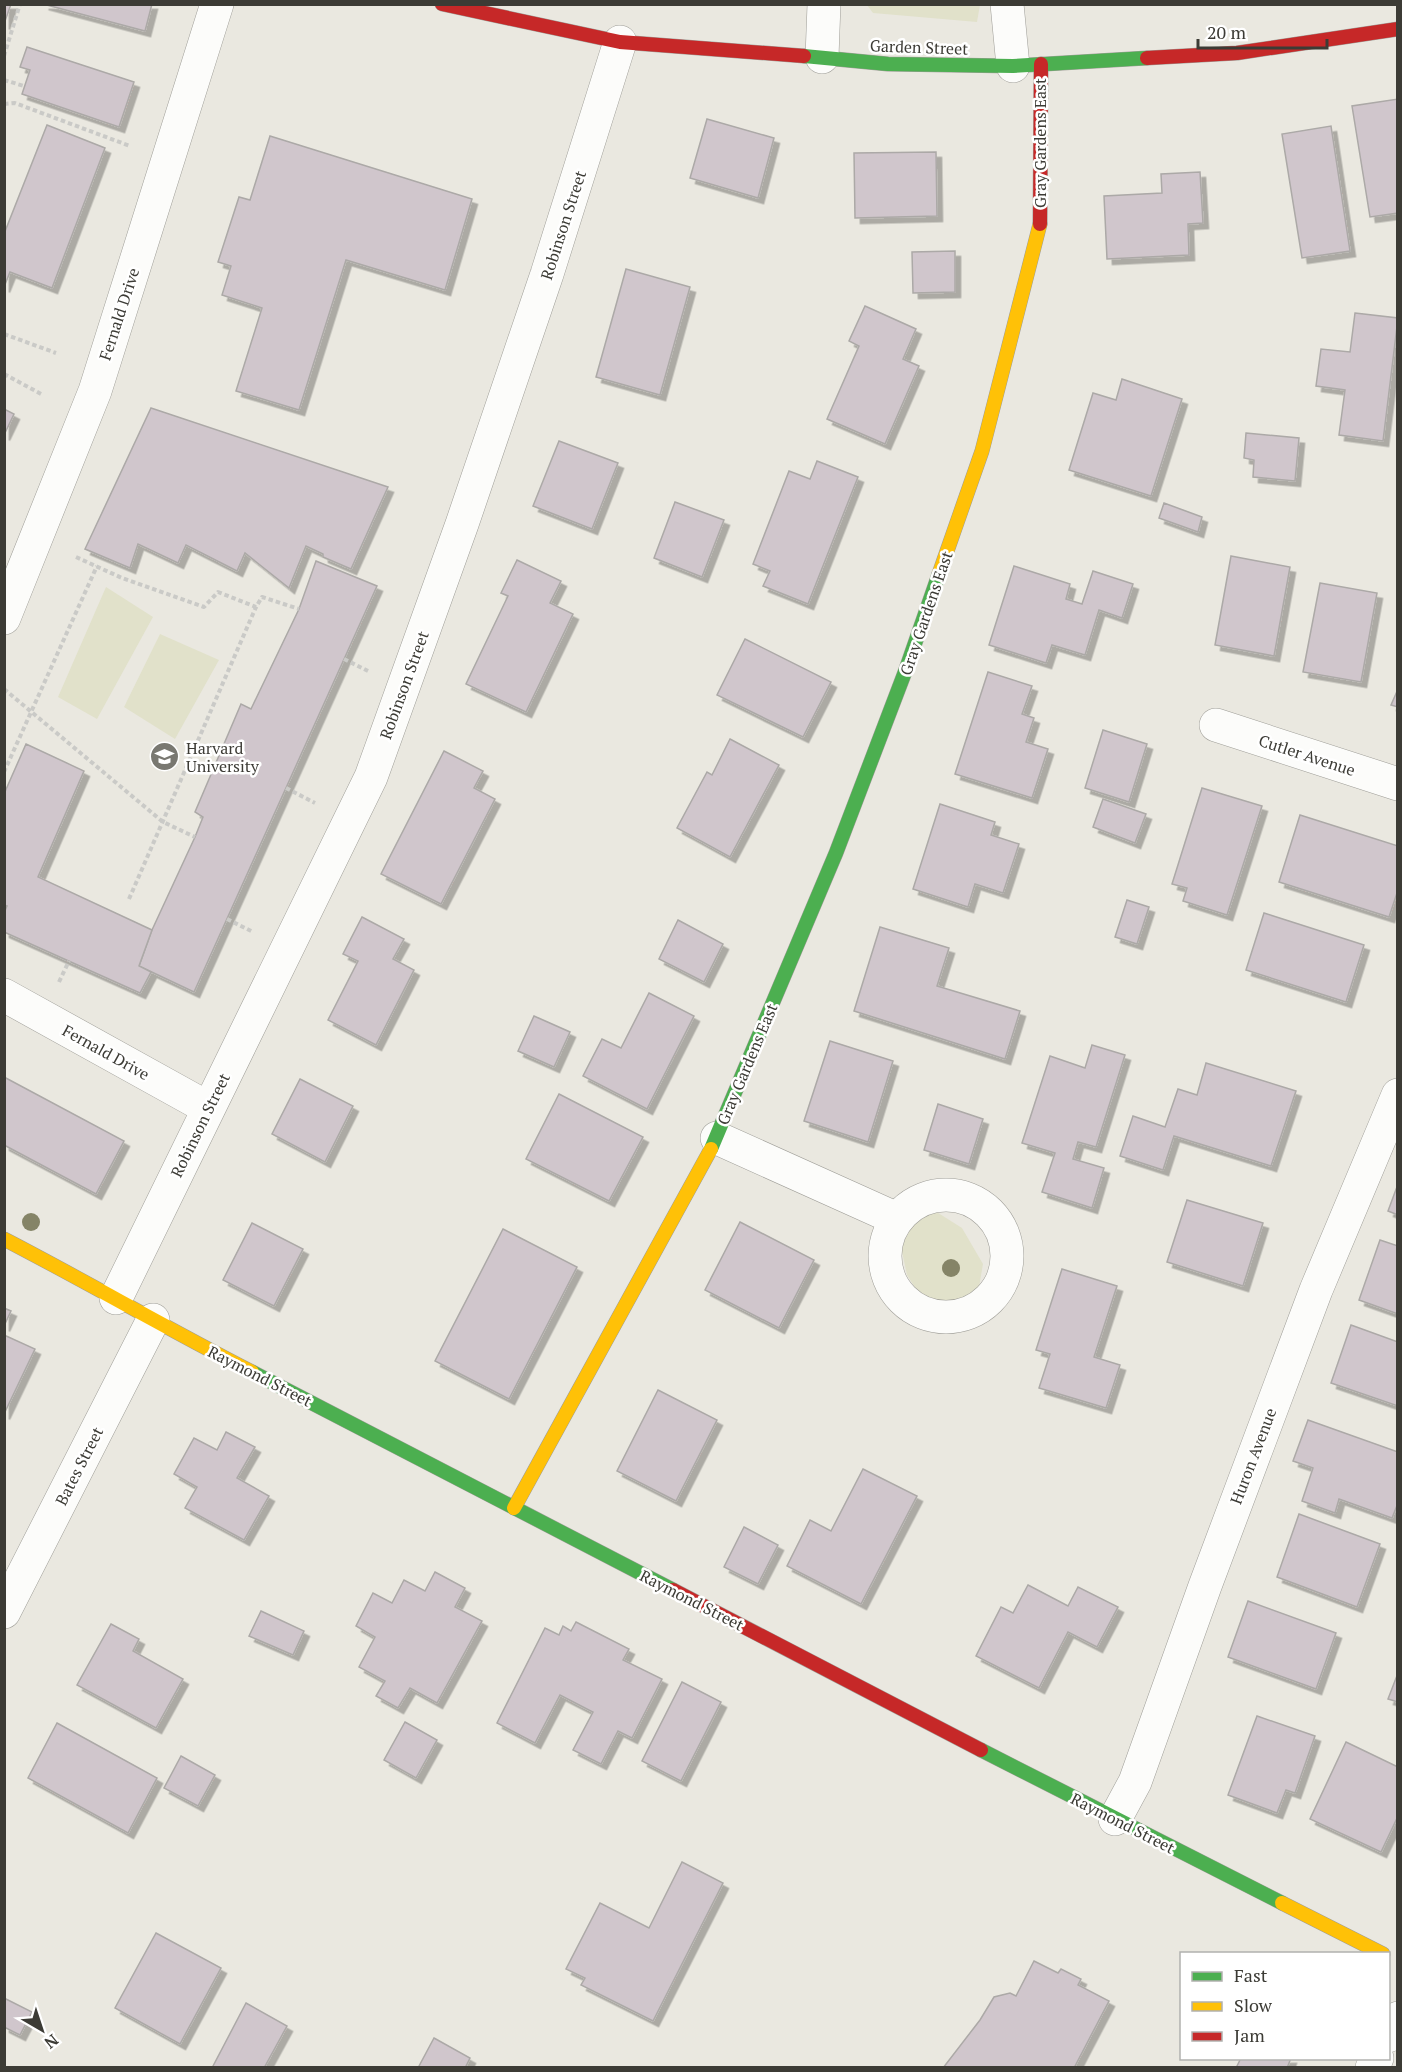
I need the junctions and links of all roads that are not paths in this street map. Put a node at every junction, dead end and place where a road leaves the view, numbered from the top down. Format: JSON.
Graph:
{"nodes":[{"id":1,"x":217,"y":4,"type":"edge"},
{"id":2,"x":442,"y":4,"type":"edge"},
{"id":3,"x":824,"y":4,"type":"edge"},
{"id":4,"x":1007,"y":4,"type":"edge"},
{"id":5,"x":1398,"y":29,"type":"edge"},
{"id":6,"x":620,"y":42,"type":"junction"},
{"id":7,"x":822,"y":57,"type":"junction"},
{"id":8,"x":1027,"y":65,"type":"junction"},
{"id":9,"x":4,"y":618,"type":"edge"},
{"id":10,"x":1216,"y":725,"type":"dead end"},
{"id":11,"x":1398,"y":784,"type":"edge"},
{"id":12,"x":4,"y":995,"type":"edge"},
{"id":13,"x":1398,"y":1095,"type":"edge"},
{"id":14,"x":208,"y":1108,"type":"junction"},
{"id":15,"x":717,"y":1138,"type":"junction"},
{"id":16,"x":897,"y":1219,"type":"dead end"},
{"id":17,"x":4,"y":1239,"type":"edge"},
{"id":18,"x":116,"y":1298,"type":"junction"},
{"id":19,"x":153,"y":1320,"type":"junction"},
{"id":20,"x":514,"y":1508,"type":"junction"},
{"id":21,"x":4,"y":1612,"type":"edge"},
{"id":22,"x":1115,"y":1820,"type":"junction"},
{"id":23,"x":1381,"y":1952,"type":"edge"},
{"id":24,"x":1398,"y":2019,"type":"edge"},
{"id":25,"x":1390,"y":2034,"type":"edge"}],
"edges":[{"from":1,"to":9,"type":"street","name":"Fernald Drive"},
{"from":2,"to":6,"type":"street","name":"Garden Street"},
{"from":3,"to":7,"type":"street"},
{"from":4,"to":8,"type":"street"},
{"from":5,"to":8,"type":"street","name":"Garden Street"},
{"from":6,"to":7,"type":"street","name":"Garden Street"},
{"from":6,"to":14,"type":"street","name":"Robinson Street"},
{"from":7,"to":8,"type":"street","name":"Garden Street"},
{"from":8,"to":15,"type":"street","name":"Gray Gardens East"},
{"from":10,"to":11,"type":"street","name":"Cutler Avenue"},
{"from":12,"to":14,"type":"street","name":"Fernald Drive"},
{"from":13,"to":22,"type":"street","name":"Huron Avenue"},
{"from":14,"to":18,"type":"street","name":"Robinson Street"},
{"from":15,"to":16,"type":"street","name":"Gray Gardens East"},
{"from":15,"to":20,"type":"street","name":"Gray Gardens East"},
{"from":17,"to":18,"type":"street","name":"Raymond Street"},
{"from":18,"to":19,"type":"street","name":"Raymond Street"},
{"from":19,"to":20,"type":"street","name":"Raymond Street"},
{"from":19,"to":21,"type":"street","name":"Bates Street"},
{"from":20,"to":22,"type":"street","name":"Raymond Street"},
{"from":22,"to":23,"type":"street","name":"Raymond Street"},
{"from":24,"to":25,"type":"street"}]}
